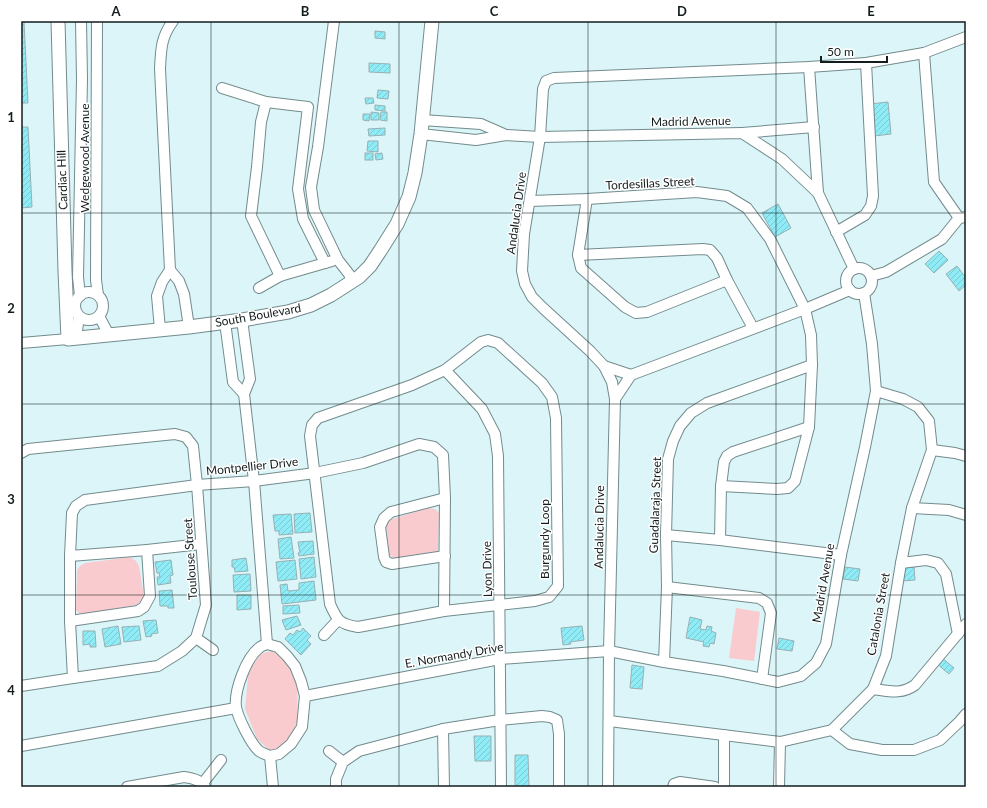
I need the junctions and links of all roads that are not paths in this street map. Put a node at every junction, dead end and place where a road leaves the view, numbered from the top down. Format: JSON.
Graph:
{"nodes":[{"id":1,"x":58,"y":21,"type":"edge"},
{"id":2,"x":81,"y":21,"type":"edge"},
{"id":3,"x":97,"y":21,"type":"edge"},
{"id":4,"x":173,"y":21,"type":"edge"},
{"id":5,"x":334,"y":21,"type":"edge"},
{"id":6,"x":432,"y":21,"type":"edge"},
{"id":7,"x":966,"y":37,"type":"edge"},
{"id":8,"x":924,"y":53,"type":"junction"},
{"id":9,"x":866,"y":63,"type":"junction"},
{"id":10,"x":809,"y":67,"type":"junction"},
{"id":11,"x":222,"y":88,"type":"dead end"},
{"id":12,"x":266,"y":102,"type":"junction"},
{"id":13,"x":422,"y":120,"type":"junction"},
{"id":14,"x":814,"y":127,"type":"junction"},
{"id":15,"x":742,"y":132,"type":"junction"},
{"id":16,"x":421,"y":134,"type":"junction"},
{"id":17,"x":506,"y":135,"type":"junction"},
{"id":18,"x":540,"y":137,"type":"junction"},
{"id":19,"x":818,"y":193,"type":"junction"},
{"id":20,"x":587,"y":199,"type":"junction"},
{"id":21,"x":530,"y":200,"type":"junction"},
{"id":22,"x":962,"y":218,"type":"edge"},
{"id":23,"x":836,"y":232,"type":"junction"},
{"id":24,"x":578,"y":255,"type":"junction"},
{"id":25,"x":338,"y":260,"type":"junction"},
{"id":26,"x":325,"y":263,"type":"junction"},
{"id":27,"x":854,"y":269,"type":"junction"},
{"id":28,"x":170,"y":270,"type":"junction"},
{"id":29,"x":280,"y":276,"type":"junction"},
{"id":30,"x":871,"y":276,"type":"junction"},
{"id":31,"x":727,"y":280,"type":"junction"},
{"id":32,"x":352,"y":282,"type":"junction"},
{"id":33,"x":259,"y":288,"type":"dead end"},
{"id":34,"x":850,"y":290,"type":"junction"},
{"id":35,"x":864,"y":293,"type":"junction"},
{"id":36,"x":98,"y":295,"type":"junction"},
{"id":37,"x":80,"y":296,"type":"junction"},
{"id":38,"x":805,"y":309,"type":"junction"},
{"id":39,"x":79,"y":316,"type":"junction"},
{"id":40,"x":99,"y":316,"type":"junction"},
{"id":41,"x":242,"y":320,"type":"junction"},
{"id":42,"x":225,"y":322,"type":"junction"},
{"id":43,"x":190,"y":327,"type":"junction"},
{"id":44,"x":754,"y":328,"type":"junction"},
{"id":45,"x":160,"y":330,"type":"junction"},
{"id":46,"x":109,"y":335,"type":"junction"},
{"id":47,"x":72,"y":338,"type":"junction"},
{"id":48,"x":21,"y":343,"type":"edge"},
{"id":49,"x":812,"y":365,"type":"junction"},
{"id":50,"x":604,"y":366,"type":"junction"},
{"id":51,"x":445,"y":370,"type":"junction"},
{"id":52,"x":631,"y":375,"type":"junction"},
{"id":53,"x":876,"y":390,"type":"junction"},
{"id":54,"x":244,"y":394,"type":"junction"},
{"id":55,"x":616,"y":399,"type":"junction"},
{"id":56,"x":809,"y":427,"type":"junction"},
{"id":57,"x":932,"y":450,"type":"junction"},
{"id":58,"x":21,"y":453,"type":"edge"},
{"id":59,"x":966,"y":456,"type":"edge"},
{"id":60,"x":315,"y":473,"type":"junction"},
{"id":61,"x":254,"y":481,"type":"junction"},
{"id":62,"x":197,"y":485,"type":"junction"},
{"id":63,"x":721,"y":486,"type":"junction"},
{"id":64,"x":445,"y":498,"type":"junction"},
{"id":65,"x":912,"y":508,"type":"junction"},
{"id":66,"x":966,"y":515,"type":"edge"},
{"id":67,"x":666,"y":534,"type":"junction"},
{"id":68,"x":720,"y":540,"type":"junction"},
{"id":69,"x":201,"y":544,"type":"junction"},
{"id":70,"x":147,"y":550,"type":"junction"},
{"id":71,"x":841,"y":555,"type":"junction"},
{"id":72,"x":70,"y":556,"type":"junction"},
{"id":73,"x":444,"y":556,"type":"junction"},
{"id":74,"x":901,"y":563,"type":"junction"},
{"id":75,"x":667,"y":587,"type":"junction"},
{"id":76,"x":500,"y":605,"type":"junction"},
{"id":77,"x":444,"y":611,"type":"junction"},
{"id":78,"x":338,"y":620,"type":"junction"},
{"id":79,"x":70,"y":621,"type":"junction"},
{"id":80,"x":966,"y":624,"type":"edge"},
{"id":81,"x":958,"y":634,"type":"junction"},
{"id":82,"x":324,"y":635,"type":"dead end"},
{"id":83,"x":196,"y":638,"type":"junction"},
{"id":84,"x":267,"y":644,"type":"junction"},
{"id":85,"x":213,"y":650,"type":"dead end"},
{"id":86,"x":609,"y":651,"type":"junction"},
{"id":87,"x":500,"y":659,"type":"junction"},
{"id":88,"x":664,"y":662,"type":"junction"},
{"id":89,"x":73,"y":678,"type":"junction"},
{"id":90,"x":762,"y":679,"type":"junction"},
{"id":91,"x":21,"y":686,"type":"edge"},
{"id":92,"x":873,"y":689,"type":"junction"},
{"id":93,"x":305,"y":696,"type":"junction"},
{"id":94,"x":236,"y":708,"type":"junction"},
{"id":95,"x":966,"y":714,"type":"edge"},
{"id":96,"x":500,"y":720,"type":"junction"},
{"id":97,"x":608,"y":721,"type":"junction"},
{"id":98,"x":443,"y":729,"type":"junction"},
{"id":99,"x":832,"y":730,"type":"junction"},
{"id":100,"x":724,"y":735,"type":"junction"},
{"id":101,"x":780,"y":742,"type":"junction"},
{"id":102,"x":21,"y":746,"type":"edge"},
{"id":103,"x":329,"y":751,"type":"dead end"},
{"id":104,"x":270,"y":756,"type":"junction"},
{"id":105,"x":221,"y":760,"type":"dead end"},
{"id":106,"x":343,"y":762,"type":"junction"},
{"id":107,"x":204,"y":785,"type":"edge"},
{"id":108,"x":127,"y":787,"type":"edge"},
{"id":109,"x":273,"y":787,"type":"edge"},
{"id":110,"x":336,"y":787,"type":"edge"},
{"id":111,"x":444,"y":787,"type":"edge"},
{"id":112,"x":501,"y":787,"type":"edge"},
{"id":113,"x":559,"y":787,"type":"edge"},
{"id":114,"x":608,"y":787,"type":"edge"},
{"id":115,"x":673,"y":787,"type":"edge"},
{"id":116,"x":715,"y":787,"type":"edge"},
{"id":117,"x":724,"y":787,"type":"edge"},
{"id":118,"x":779,"y":787,"type":"edge"}],
"edges":[{"from":1,"to":47,"type":"main road","name":"Cardiac Hill"},
{"from":2,"to":37,"type":"street","name":"Wedgewood Avenue"},
{"from":3,"to":36,"type":"street","name":"Wedgewood Avenue"},
{"from":4,"to":28,"type":"street"},
{"from":5,"to":25,"type":"street"},
{"from":6,"to":13,"type":"main road","name":"South Boulevard"},
{"from":7,"to":8,"type":"street","name":"Andalucia Drive"},
{"from":8,"to":9,"type":"street","name":"Andalucia Drive"},
{"from":8,"to":22,"type":"street"},
{"from":9,"to":10,"type":"street","name":"Andalucia Drive"},
{"from":9,"to":23,"type":"street"},
{"from":10,"to":14,"type":"street"},
{"from":10,"to":18,"type":"street","name":"Andalucia Drive"},
{"from":11,"to":12,"type":"street"},
{"from":12,"to":26,"type":"street"},
{"from":12,"to":29,"type":"street"},
{"from":13,"to":16,"type":"main road","name":"South Boulevard"},
{"from":13,"to":17,"type":"street"},
{"from":14,"to":15,"type":"street"},
{"from":14,"to":19,"type":"street"},
{"from":15,"to":18,"type":"street","name":"Madrid Avenue"},
{"from":15,"to":19,"type":"street","name":"Madrid Avenue"},
{"from":16,"to":17,"type":"street"},
{"from":16,"to":32,"type":"main road","name":"South Boulevard"},
{"from":17,"to":18,"type":"street","name":"Madrid Avenue"},
{"from":18,"to":21,"type":"street","name":"Andalucia Drive"},
{"from":19,"to":23,"type":"street","name":"Madrid Avenue"},
{"from":20,"to":21,"type":"street","name":"Tordesillas Street"},
{"from":20,"to":24,"type":"street"},
{"from":20,"to":38,"type":"street","name":"Tordesillas Street"},
{"from":21,"to":50,"type":"street","name":"Andalucia Drive"},
{"from":22,"to":30,"type":"street"},
{"from":23,"to":27,"type":"street","name":"Madrid Avenue"},
{"from":24,"to":31,"type":"street"},
{"from":24,"to":31,"type":"street"},
{"from":25,"to":26,"type":"street"},
{"from":25,"to":32,"type":"street"},
{"from":26,"to":29,"type":"street"},
{"from":27,"to":30,"type":"street"},
{"from":27,"to":34,"type":"street"},
{"from":28,"to":43,"type":"street"},
{"from":28,"to":45,"type":"street"},
{"from":29,"to":33,"type":"street"},
{"from":30,"to":35,"type":"street"},
{"from":31,"to":44,"type":"street"},
{"from":32,"to":41,"type":"main road","name":"South Boulevard"},
{"from":34,"to":35,"type":"street"},
{"from":34,"to":38,"type":"street"},
{"from":35,"to":53,"type":"street","name":"Madrid Avenue"},
{"from":36,"to":37,"type":"street"},
{"from":36,"to":40,"type":"street","name":"Wedgewood Avenue"},
{"from":37,"to":39,"type":"street","name":"Wedgewood Avenue"},
{"from":38,"to":44,"type":"street"},
{"from":38,"to":49,"type":"street","name":"Tordesillas Street"},
{"from":39,"to":40,"type":"street"},
{"from":39,"to":47,"type":"street","name":"Wedgewood Avenue"},
{"from":40,"to":46,"type":"street"},
{"from":41,"to":42,"type":"main road","name":"South Boulevard"},
{"from":41,"to":54,"type":"street"},
{"from":42,"to":43,"type":"main road","name":"South Boulevard"},
{"from":42,"to":54,"type":"street"},
{"from":43,"to":45,"type":"main road","name":"South Boulevard"},
{"from":44,"to":52,"type":"street"},
{"from":45,"to":46,"type":"main road","name":"South Boulevard"},
{"from":46,"to":47,"type":"main road","name":"South Boulevard"},
{"from":47,"to":48,"type":"street","name":"South Boulevard"},
{"from":49,"to":56,"type":"street","name":"Tordesillas Street"},
{"from":49,"to":67,"type":"street","name":"Guadalaraja Street"},
{"from":50,"to":52,"type":"street"},
{"from":50,"to":55,"type":"street","name":"Andalucia Drive"},
{"from":51,"to":60,"type":"street","name":"Burgundy Loop"},
{"from":51,"to":76,"type":"street","name":"Lyon Drive"},
{"from":51,"to":76,"type":"street","name":"Burgundy Loop"},
{"from":52,"to":55,"type":"street"},
{"from":53,"to":57,"type":"street","name":"Catalonia Street"},
{"from":53,"to":71,"type":"street","name":"Madrid Avenue"},
{"from":54,"to":61,"type":"street"},
{"from":55,"to":86,"type":"street","name":"Andalucia Drive"},
{"from":56,"to":63,"type":"street"},
{"from":56,"to":63,"type":"street","name":"Tordesillas Street"},
{"from":57,"to":59,"type":"street"},
{"from":57,"to":65,"type":"street","name":"Catalonia Street"},
{"from":58,"to":62,"type":"street","name":"Toulouse Street"},
{"from":60,"to":61,"type":"street","name":"Montpellier Drive"},
{"from":60,"to":64,"type":"street","name":"Montpellier Drive"},
{"from":60,"to":78,"type":"street","name":"Burgundy Loop"},
{"from":61,"to":62,"type":"street","name":"Montpellier Drive"},
{"from":61,"to":84,"type":"street"},
{"from":62,"to":69,"type":"street","name":"Toulouse Street"},
{"from":62,"to":72,"type":"street","name":"Montpellier Drive"},
{"from":63,"to":68,"type":"street"},
{"from":64,"to":73,"type":"street","name":"Montpellier Drive"},
{"from":64,"to":73,"type":"street"},
{"from":65,"to":66,"type":"street"},
{"from":65,"to":74,"type":"street","name":"Catalonia Street"},
{"from":67,"to":68,"type":"street"},
{"from":67,"to":75,"type":"street","name":"Guadalaraja Street"},
{"from":68,"to":71,"type":"street"},
{"from":69,"to":70,"type":"street"},
{"from":69,"to":83,"type":"street","name":"Toulouse Street"},
{"from":70,"to":72,"type":"street"},
{"from":70,"to":79,"type":"street"},
{"from":71,"to":90,"type":"street","name":"Madrid Avenue"},
{"from":72,"to":79,"type":"street","name":"Montpellier Drive"},
{"from":73,"to":77,"type":"street","name":"Montpellier Drive"},
{"from":74,"to":81,"type":"street"},
{"from":74,"to":92,"type":"street","name":"Catalonia Street"},
{"from":75,"to":88,"type":"street","name":"Guadalaraja Street"},
{"from":75,"to":90,"type":"street"},
{"from":76,"to":77,"type":"street","name":"Burgundy Loop"},
{"from":76,"to":87,"type":"street","name":"Lyon Drive"},
{"from":77,"to":78,"type":"street","name":"Burgundy Loop"},
{"from":78,"to":82,"type":"street"},
{"from":79,"to":89,"type":"street","name":"Montpellier Drive"},
{"from":80,"to":81,"type":"street"},
{"from":81,"to":92,"type":"street"},
{"from":83,"to":85,"type":"street"},
{"from":83,"to":89,"type":"street"},
{"from":84,"to":93,"type":"street"},
{"from":84,"to":94,"type":"street"},
{"from":86,"to":87,"type":"street","name":"E. Normandy Drive"},
{"from":86,"to":88,"type":"street","name":"Madrid Avenue"},
{"from":86,"to":97,"type":"street","name":"Andalucia Drive"},
{"from":87,"to":93,"type":"street","name":"E. Normandy Drive"},
{"from":87,"to":96,"type":"street","name":"Lyon Drive"},
{"from":88,"to":90,"type":"street","name":"Madrid Avenue"},
{"from":89,"to":91,"type":"street"},
{"from":92,"to":99,"type":"street","name":"Catalonia Street"},
{"from":93,"to":104,"type":"street"},
{"from":94,"to":102,"type":"street"},
{"from":94,"to":104,"type":"street"},
{"from":95,"to":99,"type":"street"},
{"from":96,"to":98,"type":"street"},
{"from":96,"to":112,"type":"street","name":"Lyon Drive"},
{"from":96,"to":113,"type":"street"},
{"from":97,"to":100,"type":"street"},
{"from":97,"to":114,"type":"street","name":"Andalucia Drive"},
{"from":98,"to":106,"type":"street"},
{"from":98,"to":111,"type":"street"},
{"from":99,"to":101,"type":"street"},
{"from":100,"to":101,"type":"street"},
{"from":100,"to":117,"type":"street"},
{"from":101,"to":118,"type":"street"},
{"from":103,"to":106,"type":"street"},
{"from":104,"to":109,"type":"street"},
{"from":105,"to":107,"type":"street"},
{"from":106,"to":110,"type":"street"},
{"from":107,"to":108,"type":"street"},
{"from":115,"to":116,"type":"street"}]}
